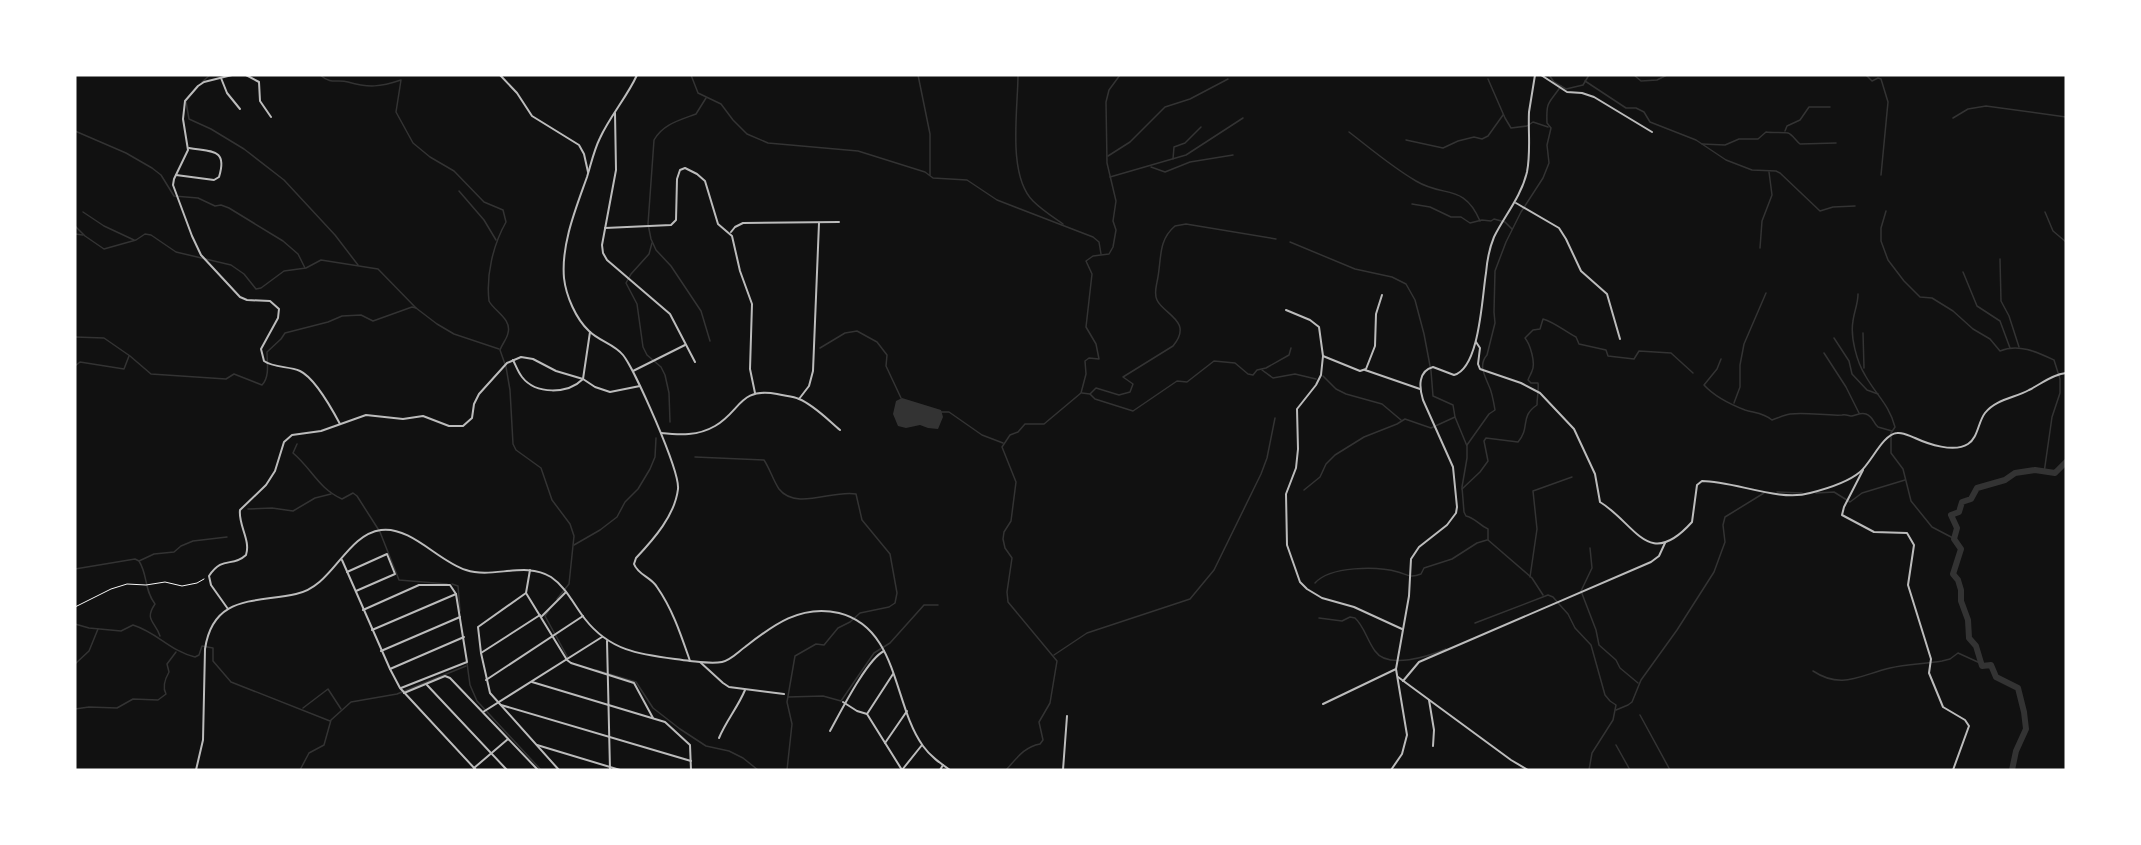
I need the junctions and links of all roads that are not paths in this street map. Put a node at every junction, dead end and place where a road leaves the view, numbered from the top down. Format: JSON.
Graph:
{"nodes":[{"id":1,"x":232,"y":75,"type":"edge"},
{"id":2,"x":246,"y":75,"type":"edge"},
{"id":3,"x":500,"y":75,"type":"edge"},
{"id":4,"x":637,"y":75,"type":"edge"},
{"id":5,"x":1535,"y":75,"type":"edge"},
{"id":6,"x":1541,"y":75,"type":"edge"},
{"id":7,"x":221,"y":78,"type":"junction"},
{"id":8,"x":240,"y":109,"type":"dead end"},
{"id":9,"x":615,"y":114,"type":"junction"},
{"id":10,"x":271,"y":117,"type":"dead end"},
{"id":11,"x":1652,"y":132,"type":"dead end"},
{"id":12,"x":189,"y":148,"type":"junction"},
{"id":13,"x":588,"y":172,"type":"junction"},
{"id":14,"x":176,"y":175,"type":"junction"},
{"id":15,"x":1516,"y":203,"type":"junction"},
{"id":16,"x":839,"y":222,"type":"dead end"},
{"id":17,"x":819,"y":223,"type":"junction"},
{"id":18,"x":605,"y":228,"type":"junction"},
{"id":19,"x":730,"y":232,"type":"junction"},
{"id":20,"x":1382,"y":295,"type":"dead end"},
{"id":21,"x":1286,"y":310,"type":"dead end"},
{"id":22,"x":590,"y":332,"type":"junction"},
{"id":23,"x":1620,"y":339,"type":"dead end"},
{"id":24,"x":1476,"y":342,"type":"junction"},
{"id":25,"x":684,"y":345,"type":"junction"},
{"id":26,"x":1323,"y":356,"type":"junction"},
{"id":27,"x":513,"y":359,"type":"junction"},
{"id":28,"x":695,"y":362,"type":"dead end"},
{"id":29,"x":1365,"y":370,"type":"junction"},
{"id":30,"x":633,"y":371,"type":"junction"},
{"id":31,"x":2066,"y":373,"type":"edge"},
{"id":32,"x":583,"y":379,"type":"junction"},
{"id":33,"x":640,"y":386,"type":"junction"},
{"id":34,"x":1420,"y":389,"type":"junction"},
{"id":35,"x":756,"y":393,"type":"junction"},
{"id":36,"x":799,"y":399,"type":"junction"},
{"id":37,"x":340,"y":423,"type":"junction"},
{"id":38,"x":840,"y":430,"type":"dead end"},
{"id":39,"x":661,"y":433,"type":"junction"},
{"id":40,"x":1868,"y":463,"type":"junction"},
{"id":41,"x":1665,"y":543,"type":"junction"},
{"id":42,"x":342,"y":560,"type":"junction"},
{"id":43,"x":530,"y":570,"type":"junction"},
{"id":44,"x":347,"y":572,"type":"junction"},
{"id":45,"x":355,"y":592,"type":"junction"},
{"id":46,"x":566,"y":592,"type":"junction"},
{"id":47,"x":526,"y":593,"type":"junction"},
{"id":48,"x":456,"y":594,"type":"junction"},
{"id":49,"x":228,"y":609,"type":"junction"},
{"id":50,"x":363,"y":610,"type":"junction"},
{"id":51,"x":541,"y":616,"type":"junction"},
{"id":52,"x":583,"y":616,"type":"junction"},
{"id":53,"x":460,"y":617,"type":"junction"},
{"id":54,"x":1403,"y":629,"type":"junction"},
{"id":55,"x":372,"y":630,"type":"junction"},
{"id":56,"x":554,"y":636,"type":"junction"},
{"id":57,"x":464,"y":637,"type":"junction"},
{"id":58,"x":602,"y":637,"type":"junction"},
{"id":59,"x":607,"y":640,"type":"junction"},
{"id":60,"x":381,"y":651,"type":"junction"},
{"id":61,"x":884,"y":651,"type":"junction"},
{"id":62,"x":480,"y":653,"type":"junction"},
{"id":63,"x":567,"y":660,"type":"junction"},
{"id":64,"x":690,"y":661,"type":"junction"},
{"id":65,"x":700,"y":662,"type":"junction"},
{"id":66,"x":390,"y":669,"type":"junction"},
{"id":67,"x":1396,"y":669,"type":"junction"},
{"id":68,"x":607,"y":674,"type":"junction"},
{"id":69,"x":893,"y":674,"type":"junction"},
{"id":70,"x":1398,"y":677,"type":"junction"},
{"id":71,"x":486,"y":680,"type":"junction"},
{"id":72,"x":1403,"y":681,"type":"junction"},
{"id":73,"x":532,"y":682,"type":"junction"},
{"id":74,"x":426,"y":684,"type":"junction"},
{"id":75,"x":400,"y":688,"type":"junction"},
{"id":76,"x":745,"y":690,"type":"junction"},
{"id":77,"x":404,"y":693,"type":"junction"},
{"id":78,"x":784,"y":694,"type":"dead end"},
{"id":79,"x":1429,"y":700,"type":"junction"},
{"id":80,"x":844,"y":703,"type":"junction"},
{"id":81,"x":500,"y":704,"type":"junction"},
{"id":82,"x":1323,"y":704,"type":"dead end"},
{"id":83,"x":608,"y":705,"type":"junction"},
{"id":84,"x":907,"y":711,"type":"junction"},
{"id":85,"x":483,"y":712,"type":"junction"},
{"id":86,"x":867,"y":714,"type":"junction"},
{"id":87,"x":1067,"y":716,"type":"dead end"},
{"id":88,"x":653,"y":718,"type":"junction"},
{"id":89,"x":830,"y":731,"type":"dead end"},
{"id":90,"x":609,"y":738,"type":"junction"},
{"id":91,"x":719,"y":738,"type":"dead end"},
{"id":92,"x":508,"y":739,"type":"junction"},
{"id":93,"x":885,"y":743,"type":"junction"},
{"id":94,"x":535,"y":745,"type":"junction"},
{"id":95,"x":922,"y":745,"type":"junction"},
{"id":96,"x":1433,"y":746,"type":"dead end"},
{"id":97,"x":491,"y":753,"type":"junction"},
{"id":98,"x":691,"y":761,"type":"junction"},
{"id":99,"x":943,"y":765,"type":"junction"},
{"id":100,"x":610,"y":768,"type":"edge"},
{"id":101,"x":475,"y":769,"type":"edge"},
{"id":102,"x":196,"y":770,"type":"edge"},
{"id":103,"x":507,"y":770,"type":"edge"},
{"id":104,"x":538,"y":770,"type":"edge"},
{"id":105,"x":559,"y":770,"type":"edge"},
{"id":106,"x":620,"y":770,"type":"edge"},
{"id":107,"x":691,"y":770,"type":"edge"},
{"id":108,"x":902,"y":770,"type":"edge"},
{"id":109,"x":940,"y":770,"type":"edge"},
{"id":110,"x":950,"y":770,"type":"edge"},
{"id":111,"x":1063,"y":770,"type":"edge"},
{"id":112,"x":1392,"y":770,"type":"edge"},
{"id":113,"x":1528,"y":770,"type":"edge"},
{"id":114,"x":1953,"y":770,"type":"edge"}],
"edges":[{"from":1,"to":7,"type":"street"},
{"from":2,"to":10,"type":"street"},
{"from":3,"to":13,"type":"street"},
{"from":4,"to":9,"type":"street"},
{"from":5,"to":15,"type":"street"},
{"from":6,"to":11,"type":"street"},
{"from":7,"to":8,"type":"street"},
{"from":7,"to":12,"type":"street"},
{"from":9,"to":13,"type":"street"},
{"from":9,"to":18,"type":"street"},
{"from":12,"to":14,"type":"street"},
{"from":12,"to":14,"type":"street"},
{"from":13,"to":22,"type":"street"},
{"from":14,"to":37,"type":"street"},
{"from":15,"to":23,"type":"street"},
{"from":15,"to":24,"type":"street"},
{"from":16,"to":17,"type":"street"},
{"from":17,"to":19,"type":"street"},
{"from":17,"to":36,"type":"street"},
{"from":18,"to":19,"type":"street"},
{"from":18,"to":25,"type":"street"},
{"from":19,"to":35,"type":"street"},
{"from":20,"to":29,"type":"street"},
{"from":21,"to":26,"type":"street"},
{"from":22,"to":30,"type":"street"},
{"from":22,"to":32,"type":"street"},
{"from":24,"to":34,"type":"street"},
{"from":24,"to":41,"type":"street"},
{"from":25,"to":28,"type":"street"},
{"from":25,"to":30,"type":"street"},
{"from":26,"to":29,"type":"street"},
{"from":26,"to":54,"type":"street"},
{"from":27,"to":32,"type":"street"},
{"from":27,"to":32,"type":"street"},
{"from":27,"to":37,"type":"street"},
{"from":29,"to":34,"type":"street"},
{"from":30,"to":33,"type":"street"},
{"from":31,"to":40,"type":"street"},
{"from":32,"to":33,"type":"street"},
{"from":33,"to":39,"type":"street"},
{"from":34,"to":54,"type":"street"},
{"from":35,"to":36,"type":"street"},
{"from":35,"to":39,"type":"street"},
{"from":36,"to":38,"type":"street"},
{"from":37,"to":49,"type":"street"},
{"from":39,"to":64,"type":"street"},
{"from":40,"to":41,"type":"street"},
{"from":40,"to":114,"type":"street"},
{"from":41,"to":72,"type":"street"},
{"from":42,"to":43,"type":"street"},
{"from":42,"to":44,"type":"street"},
{"from":42,"to":49,"type":"street"},
{"from":43,"to":46,"type":"street"},
{"from":43,"to":47,"type":"street"},
{"from":44,"to":45,"type":"street"},
{"from":44,"to":45,"type":"street"},
{"from":45,"to":50,"type":"street"},
{"from":46,"to":51,"type":"street"},
{"from":46,"to":52,"type":"street"},
{"from":47,"to":51,"type":"street"},
{"from":47,"to":62,"type":"street"},
{"from":48,"to":50,"type":"street"},
{"from":48,"to":53,"type":"street"},
{"from":48,"to":55,"type":"street"},
{"from":49,"to":102,"type":"street"},
{"from":50,"to":55,"type":"street"},
{"from":51,"to":56,"type":"street"},
{"from":51,"to":62,"type":"street"},
{"from":52,"to":56,"type":"street"},
{"from":52,"to":58,"type":"street"},
{"from":53,"to":57,"type":"street"},
{"from":53,"to":60,"type":"street"},
{"from":54,"to":67,"type":"street"},
{"from":55,"to":60,"type":"street"},
{"from":56,"to":63,"type":"street"},
{"from":56,"to":71,"type":"street"},
{"from":57,"to":66,"type":"street"},
{"from":57,"to":75,"type":"street"},
{"from":58,"to":59,"type":"street"},
{"from":58,"to":63,"type":"street"},
{"from":59,"to":64,"type":"street"},
{"from":59,"to":68,"type":"street"},
{"from":60,"to":66,"type":"street"},
{"from":61,"to":65,"type":"street"},
{"from":61,"to":69,"type":"street"},
{"from":61,"to":80,"type":"street"},
{"from":62,"to":71,"type":"street"},
{"from":63,"to":68,"type":"street"},
{"from":63,"to":73,"type":"street"},
{"from":64,"to":65,"type":"street"},
{"from":65,"to":76,"type":"street"},
{"from":66,"to":75,"type":"street"},
{"from":67,"to":70,"type":"street"},
{"from":67,"to":82,"type":"street"},
{"from":68,"to":83,"type":"street"},
{"from":68,"to":88,"type":"street"},
{"from":69,"to":84,"type":"street"},
{"from":69,"to":86,"type":"street"},
{"from":70,"to":72,"type":"street"},
{"from":70,"to":112,"type":"street"},
{"from":71,"to":81,"type":"street"},
{"from":72,"to":79,"type":"street"},
{"from":73,"to":81,"type":"street"},
{"from":73,"to":83,"type":"street"},
{"from":74,"to":77,"type":"street"},
{"from":74,"to":85,"type":"street"},
{"from":74,"to":97,"type":"street"},
{"from":75,"to":77,"type":"street"},
{"from":76,"to":78,"type":"street"},
{"from":76,"to":91,"type":"street"},
{"from":77,"to":101,"type":"street"},
{"from":79,"to":96,"type":"street"},
{"from":79,"to":113,"type":"street"},
{"from":80,"to":86,"type":"street"},
{"from":80,"to":89,"type":"street"},
{"from":81,"to":85,"type":"street"},
{"from":81,"to":90,"type":"street"},
{"from":81,"to":94,"type":"street"},
{"from":83,"to":88,"type":"street"},
{"from":83,"to":90,"type":"street"},
{"from":84,"to":93,"type":"street"},
{"from":84,"to":95,"type":"street"},
{"from":85,"to":92,"type":"street"},
{"from":86,"to":93,"type":"street"},
{"from":87,"to":111,"type":"street"},
{"from":88,"to":98,"type":"street"},
{"from":90,"to":98,"type":"street"},
{"from":90,"to":100,"type":"street"},
{"from":92,"to":97,"type":"street"},
{"from":92,"to":104,"type":"street"},
{"from":93,"to":108,"type":"street"},
{"from":94,"to":100,"type":"street"},
{"from":94,"to":105,"type":"street"},
{"from":95,"to":99,"type":"street"},
{"from":95,"to":108,"type":"street"},
{"from":97,"to":101,"type":"street"},
{"from":97,"to":103,"type":"street"},
{"from":98,"to":107,"type":"street"},
{"from":99,"to":109,"type":"street"},
{"from":99,"to":110,"type":"street"},
{"from":100,"to":106,"type":"street"}]}
